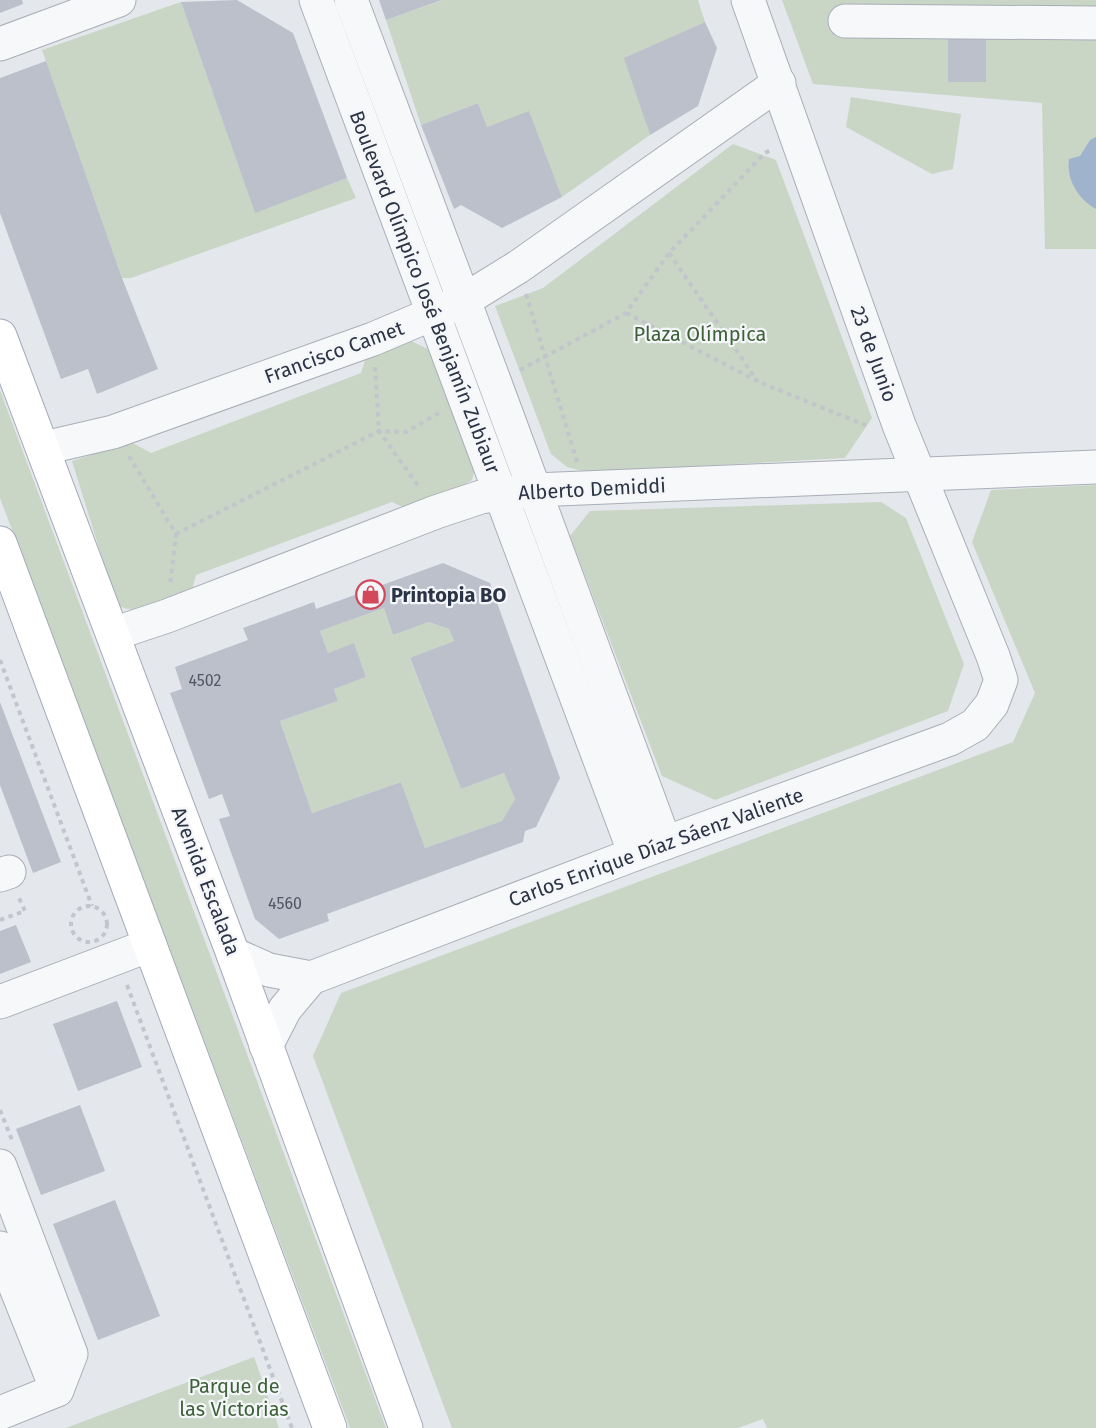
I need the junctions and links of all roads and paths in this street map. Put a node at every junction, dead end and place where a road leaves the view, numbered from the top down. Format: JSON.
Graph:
{"nodes":[{"id":1,"x":119,"y":0,"type":"edge"},
{"id":2,"x":316,"y":0,"type":"edge"},
{"id":3,"x":351,"y":0,"type":"edge"},
{"id":4,"x":748,"y":0,"type":"edge"},
{"id":5,"x":875,"y":0,"type":"edge"},
{"id":6,"x":1096,"y":23,"type":"edge"},
{"id":7,"x":0,"y":44,"type":"edge"},
{"id":8,"x":779,"y":83,"type":"junction"},
{"id":9,"x":797,"y":136,"type":"junction"},
{"id":10,"x":669,"y":253,"type":"junction"},
{"id":11,"x":518,"y":267,"type":"junction"},
{"id":12,"x":463,"y":301,"type":"junction"},
{"id":13,"x":433,"y":313,"type":"junction"},
{"id":14,"x":627,"y":313,"type":"junction"},
{"id":15,"x":0,"y":336,"type":"edge"},
{"id":16,"x":374,"y":339,"type":"junction"},
{"id":17,"x":544,"y":357,"type":"junction"},
{"id":18,"x":759,"y":382,"type":"junction"},
{"id":19,"x":495,"y":383,"type":"junction"},
{"id":20,"x":465,"y":397,"type":"junction"},
{"id":21,"x":899,"y":425,"type":"junction"},
{"id":22,"x":379,"y":431,"type":"junction"},
{"id":23,"x":113,"y":432,"type":"junction"},
{"id":24,"x":44,"y":448,"type":"junction"},
{"id":25,"x":1093,"y":459,"type":"edge"},
{"id":26,"x":919,"y":475,"type":"junction"},
{"id":27,"x":585,"y":489,"type":"junction"},
{"id":28,"x":534,"y":490,"type":"junction"},
{"id":29,"x":501,"y":494,"type":"junction"},
{"id":30,"x":436,"y":512,"type":"junction"},
{"id":31,"x":176,"y":534,"type":"junction"},
{"id":32,"x":0,"y":543,"type":"edge"},
{"id":33,"x":8,"y":589,"type":"edge"},
{"id":34,"x":167,"y":616,"type":"junction"},
{"id":35,"x":113,"y":634,"type":"junction"},
{"id":36,"x":0,"y":660,"type":"edge"},
{"id":37,"x":992,"y":704,"type":"joint"},
{"id":38,"x":665,"y":843,"type":"junction"},
{"id":39,"x":635,"y":854,"type":"junction"},
{"id":40,"x":92,"y":906,"type":"junction"},
{"id":41,"x":150,"y":945,"type":"junction"},
{"id":42,"x":233,"y":954,"type":"junction"},
{"id":43,"x":124,"y":978,"type":"dead end"},
{"id":44,"x":311,"y":978,"type":"junction"},
{"id":45,"x":0,"y":1002,"type":"edge"},
{"id":46,"x":266,"y":1046,"type":"junction"},
{"id":47,"x":0,"y":1166,"type":"edge"},
{"id":48,"x":0,"y":1248,"type":"edge"},
{"id":49,"x":57,"y":1390,"type":"junction"},
{"id":50,"x":0,"y":1413,"type":"edge"},
{"id":51,"x":292,"y":1428,"type":"edge"},
{"id":52,"x":330,"y":1428,"type":"edge"},
{"id":53,"x":406,"y":1428,"type":"edge"}],
"edges":[{"from":1,"to":7,"type":"street"},
{"from":2,"to":13,"type":"street","name":"Boulevard Olímpico José Benjamín Zubiaur"},
{"from":3,"to":12,"type":"street","name":"Boulevard Olímpico José Benjamín Zubiaur"},
{"from":4,"to":8,"type":"street","name":"23 de Junio"},
{"from":5,"to":6,"type":"street"},
{"from":8,"to":9,"type":"street","name":"23 de Junio"},
{"from":8,"to":11,"type":"street","name":"Francisco Camet"},
{"from":9,"to":10,"type":"path"},
{"from":9,"to":21,"type":"street","name":"23 de Junio"},
{"from":10,"to":14,"type":"path"},
{"from":10,"to":18,"type":"path"},
{"from":11,"to":12,"type":"street","name":"Francisco Camet"},
{"from":11,"to":17,"type":"path"},
{"from":12,"to":13,"type":"street","name":"Francisco Camet"},
{"from":12,"to":19,"type":"street","name":"Boulevard Olímpico José Benjamín Zubiaur"},
{"from":13,"to":16,"type":"street","name":"Francisco Camet"},
{"from":13,"to":20,"type":"street","name":"Boulevard Olímpico José Benjamín Zubiaur"},
{"from":14,"to":17,"type":"path"},
{"from":14,"to":18,"type":"path"},
{"from":15,"to":24,"type":"main road","name":"Avenida Escalada"},
{"from":16,"to":22,"type":"path"},
{"from":16,"to":23,"type":"street","name":"Francisco Camet"},
{"from":17,"to":19,"type":"path"},
{"from":17,"to":27,"type":"path"},
{"from":18,"to":21,"type":"path"},
{"from":19,"to":28,"type":"street","name":"Boulevard Olímpico José Benjamín Zubiaur"},
{"from":20,"to":22,"type":"path"},
{"from":20,"to":29,"type":"street","name":"Boulevard Olímpico José Benjamín Zubiaur"},
{"from":21,"to":26,"type":"street","name":"23 de Junio"},
{"from":22,"to":30,"type":"path"},
{"from":22,"to":31,"type":"path"},
{"from":23,"to":24,"type":"street","name":"Francisco Camet"},
{"from":23,"to":31,"type":"path"},
{"from":24,"to":35,"type":"main road","name":"Avenida Escalada"},
{"from":25,"to":26,"type":"street","name":"Alberto Demiddi"},
{"from":26,"to":27,"type":"street","name":"Alberto Demiddi"},
{"from":26,"to":37,"type":"street","name":"23 de Junio"},
{"from":27,"to":28,"type":"street","name":"Alberto Demiddi"},
{"from":28,"to":29,"type":"street","name":"Alberto Demiddi"},
{"from":28,"to":38,"type":"street","name":"Boulevard Olímpico José Benjamín Zubiaur"},
{"from":29,"to":30,"type":"street","name":"Alberto Demiddi"},
{"from":29,"to":39,"type":"street","name":"Boulevard Olímpico José Benjamín Zubiaur"},
{"from":30,"to":34,"type":"street","name":"Alberto Demiddi"},
{"from":31,"to":34,"type":"path"},
{"from":32,"to":33,"type":"main road"},
{"from":33,"to":41,"type":"main road"},
{"from":34,"to":35,"type":"street","name":"Alberto Demiddi"},
{"from":35,"to":42,"type":"main road","name":"Avenida Escalada"},
{"from":36,"to":40,"type":"path"},
{"from":37,"to":38,"type":"street","name":"Carlos Enrique Díaz Sáenz Valiente"},
{"from":38,"to":39,"type":"street","name":"Carlos Enrique Díaz Sáenz Valiente"},
{"from":39,"to":44,"type":"street","name":"Carlos Enrique Díaz Sáenz Valiente"},
{"from":40,"to":40,"type":"path"},
{"from":41,"to":45,"type":"street"},
{"from":41,"to":52,"type":"main road"},
{"from":42,"to":44,"type":"street"},
{"from":42,"to":46,"type":"main road","name":"Avenida Escalada"},
{"from":43,"to":51,"type":"path"},
{"from":44,"to":46,"type":"street","name":"Carlos Enrique Díaz Sáenz Valiente"},
{"from":46,"to":53,"type":"main road","name":"Avenida Escalada"},
{"from":47,"to":49,"type":"street"},
{"from":48,"to":49,"type":"street"},
{"from":49,"to":50,"type":"street"}]}
